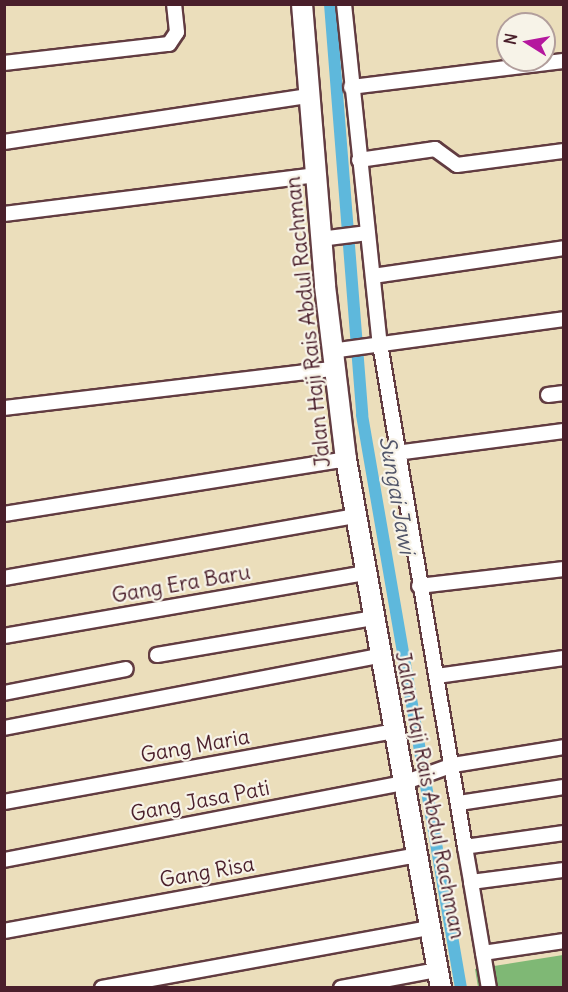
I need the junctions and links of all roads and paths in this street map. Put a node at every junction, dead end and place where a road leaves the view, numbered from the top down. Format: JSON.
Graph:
{"nodes":[{"id":1,"x":174,"y":4,"type":"edge"},
{"id":2,"x":302,"y":4,"type":"edge"},
{"id":3,"x":344,"y":4,"type":"edge"},
{"id":4,"x":564,"y":61,"type":"edge"},
{"id":5,"x":4,"y":63,"type":"edge"},
{"id":6,"x":351,"y":87,"type":"junction"},
{"id":7,"x":309,"y":96,"type":"junction"},
{"id":8,"x":4,"y":142,"type":"edge"},
{"id":9,"x":564,"y":151,"type":"edge"},
{"id":10,"x":359,"y":160,"type":"junction"},
{"id":11,"x":317,"y":175,"type":"junction"},
{"id":12,"x":4,"y":214,"type":"edge"},
{"id":13,"x":366,"y":233,"type":"junction"},
{"id":14,"x":328,"y":238,"type":"junction"},
{"id":15,"x":564,"y":248,"type":"edge"},
{"id":16,"x":373,"y":276,"type":"junction"},
{"id":17,"x":564,"y":319,"type":"edge"},
{"id":18,"x":374,"y":345,"type":"junction"},
{"id":19,"x":335,"y":357,"type":"junction"},
{"id":20,"x":564,"y":393,"type":"edge"},
{"id":21,"x":548,"y":395,"type":"dead end"},
{"id":22,"x":4,"y":408,"type":"edge"},
{"id":23,"x":564,"y":431,"type":"edge"},
{"id":24,"x":396,"y":453,"type":"junction"},
{"id":25,"x":346,"y":459,"type":"junction"},
{"id":26,"x":4,"y":513,"type":"edge"},
{"id":27,"x":355,"y":516,"type":"junction"},
{"id":28,"x":564,"y":569,"type":"edge"},
{"id":29,"x":365,"y":573,"type":"junction"},
{"id":30,"x":4,"y":578,"type":"edge"},
{"id":31,"x":418,"y":586,"type":"junction"},
{"id":32,"x":373,"y":618,"type":"junction"},
{"id":33,"x":4,"y":636,"type":"edge"},
{"id":34,"x":157,"y":654,"type":"dead end"},
{"id":35,"x":379,"y":656,"type":"junction"},
{"id":36,"x":564,"y":658,"type":"edge"},
{"id":37,"x":126,"y":669,"type":"dead end"},
{"id":38,"x":437,"y":676,"type":"junction"},
{"id":39,"x":4,"y":693,"type":"edge"},
{"id":40,"x":4,"y":728,"type":"edge"},
{"id":41,"x":393,"y":731,"type":"junction"},
{"id":42,"x":564,"y":747,"type":"edge"},
{"id":43,"x":449,"y":766,"type":"junction"},
{"id":44,"x":410,"y":780,"type":"junction"},
{"id":45,"x":564,"y":787,"type":"edge"},
{"id":46,"x":4,"y":802,"type":"edge"},
{"id":47,"x":459,"y":802,"type":"junction"},
{"id":48,"x":564,"y":833,"type":"edge"},
{"id":49,"x":465,"y":847,"type":"junction"},
{"id":50,"x":417,"y":855,"type":"junction"},
{"id":51,"x":4,"y":860,"type":"edge"},
{"id":52,"x":564,"y":870,"type":"edge"},
{"id":53,"x":471,"y":882,"type":"junction"},
{"id":54,"x":430,"y":928,"type":"junction"},
{"id":55,"x":4,"y":931,"type":"edge"},
{"id":56,"x":564,"y":941,"type":"edge"},
{"id":57,"x":483,"y":953,"type":"junction"},
{"id":58,"x":439,"y":979,"type":"edge"},
{"id":59,"x":102,"y":987,"type":"edge"},
{"id":60,"x":341,"y":987,"type":"edge"},
{"id":61,"x":489,"y":987,"type":"edge"}],
"edges":[{"from":1,"to":5,"type":"street"},
{"from":2,"to":7,"type":"street","name":"Jalan Haji Rais Abdul Rachman"},
{"from":3,"to":6,"type":"street"},
{"from":4,"to":6,"type":"street"},
{"from":6,"to":10,"type":"street"},
{"from":7,"to":8,"type":"street"},
{"from":7,"to":11,"type":"street","name":"Jalan Haji Rais Abdul Rachman"},
{"from":9,"to":10,"type":"street"},
{"from":10,"to":13,"type":"street"},
{"from":11,"to":12,"type":"street"},
{"from":11,"to":14,"type":"street","name":"Jalan Haji Rais Abdul Rachman"},
{"from":13,"to":14,"type":"street"},
{"from":13,"to":16,"type":"street"},
{"from":14,"to":19,"type":"street","name":"Jalan Haji Rais Abdul Rachman"},
{"from":15,"to":16,"type":"street"},
{"from":16,"to":18,"type":"street"},
{"from":17,"to":18,"type":"street"},
{"from":18,"to":19,"type":"street"},
{"from":18,"to":24,"type":"street"},
{"from":19,"to":22,"type":"street"},
{"from":19,"to":25,"type":"street","name":"Jalan Haji Rais Abdul Rachman"},
{"from":20,"to":21,"type":"street"},
{"from":23,"to":24,"type":"street"},
{"from":24,"to":31,"type":"street"},
{"from":25,"to":26,"type":"street"},
{"from":25,"to":27,"type":"street","name":"Jalan Haji Rais Abdul Rachman"},
{"from":27,"to":29,"type":"street","name":"Jalan Haji Rais Abdul Rachman"},
{"from":27,"to":30,"type":"street"},
{"from":28,"to":31,"type":"street"},
{"from":29,"to":32,"type":"street","name":"Jalan Haji Rais Abdul Rachman"},
{"from":29,"to":33,"type":"street","name":"Gang Era Baru"},
{"from":31,"to":38,"type":"street"},
{"from":32,"to":34,"type":"street"},
{"from":32,"to":35,"type":"street","name":"Jalan Haji Rais Abdul Rachman"},
{"from":35,"to":40,"type":"street"},
{"from":35,"to":41,"type":"street","name":"Jalan Haji Rais Abdul Rachman"},
{"from":36,"to":38,"type":"street"},
{"from":37,"to":39,"type":"street"},
{"from":38,"to":43,"type":"street"},
{"from":41,"to":44,"type":"street","name":"Jalan Haji Rais Abdul Rachman"},
{"from":41,"to":46,"type":"street","name":"Gang Maria"},
{"from":42,"to":43,"type":"street","name":"Gang Jasa Pati"},
{"from":43,"to":44,"type":"street","name":"Gang Jasa Pati"},
{"from":43,"to":47,"type":"street"},
{"from":44,"to":50,"type":"street","name":"Jalan Haji Rais Abdul Rachman"},
{"from":44,"to":51,"type":"street","name":"Gang Jasa Pati"},
{"from":45,"to":47,"type":"street"},
{"from":47,"to":49,"type":"street"},
{"from":48,"to":49,"type":"street"},
{"from":49,"to":53,"type":"street"},
{"from":50,"to":54,"type":"street","name":"Jalan Haji Rais Abdul Rachman"},
{"from":50,"to":55,"type":"street","name":"Gang Risa"},
{"from":52,"to":53,"type":"street"},
{"from":53,"to":57,"type":"street"},
{"from":54,"to":58,"type":"street","name":"Jalan Haji Rais Abdul Rachman"},
{"from":54,"to":59,"type":"street"},
{"from":56,"to":57,"type":"street"},
{"from":57,"to":61,"type":"street"},
{"from":58,"to":60,"type":"street"}]}
